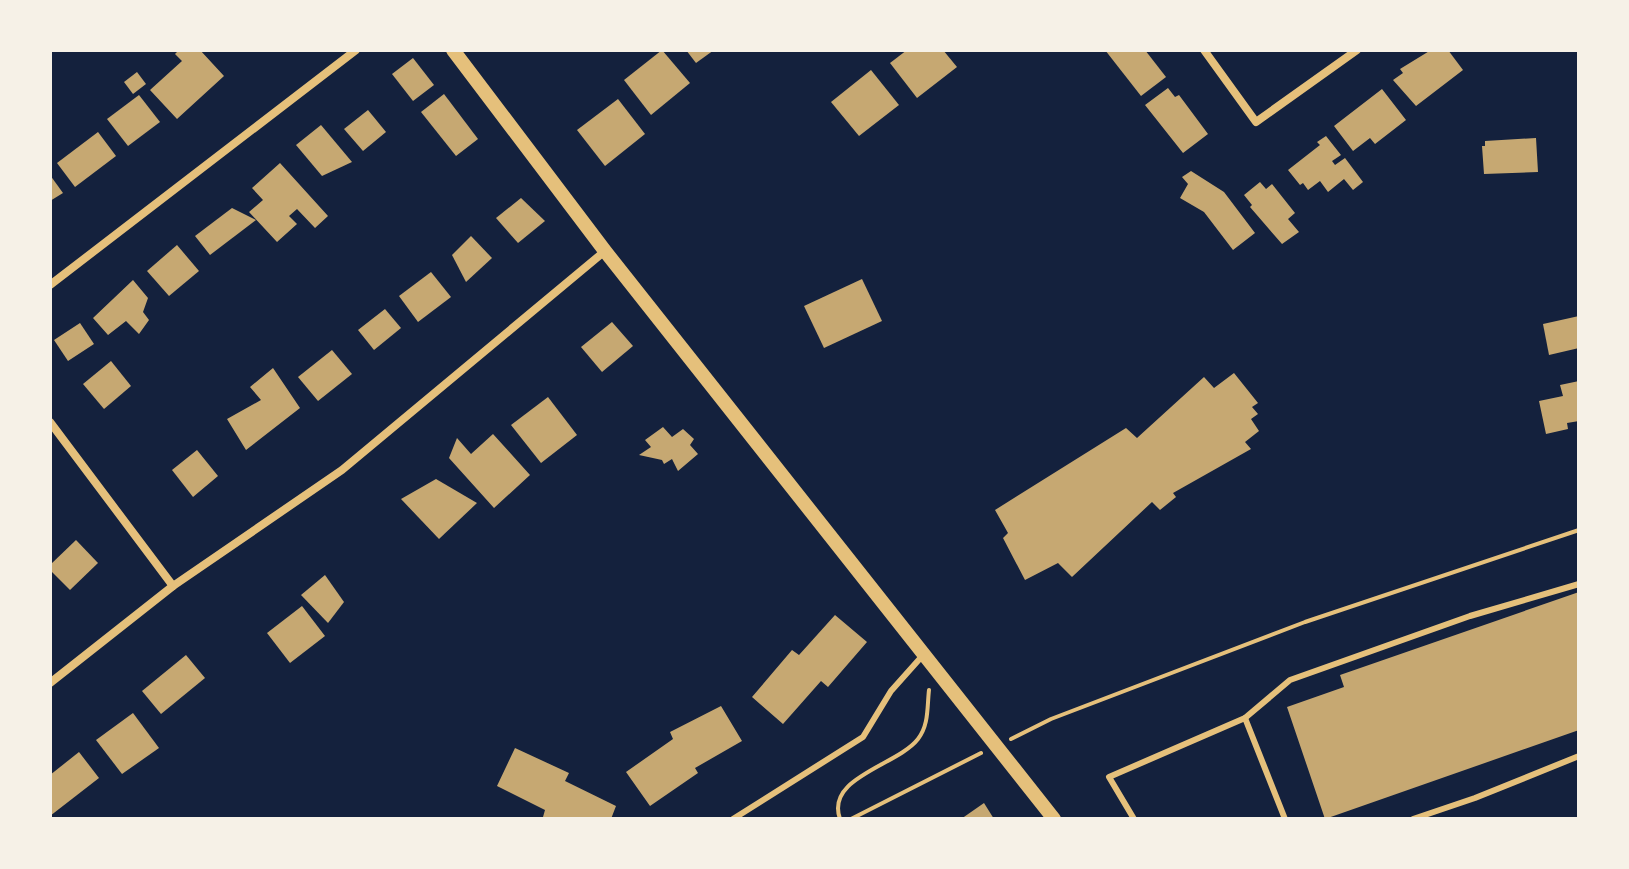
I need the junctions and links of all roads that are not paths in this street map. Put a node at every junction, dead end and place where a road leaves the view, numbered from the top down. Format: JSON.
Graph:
{"nodes":[{"id":1,"x":356,"y":50,"type":"edge"},
{"id":2,"x":453,"y":50,"type":"edge"},
{"id":3,"x":1204,"y":50,"type":"edge"},
{"id":4,"x":1357,"y":50,"type":"edge"},
{"id":5,"x":605,"y":251,"type":"junction"},
{"id":6,"x":50,"y":285,"type":"edge"},
{"id":7,"x":50,"y":422,"type":"edge"},
{"id":8,"x":1579,"y":584,"type":"edge"},
{"id":9,"x":173,"y":586,"type":"junction"},
{"id":10,"x":927,"y":658,"type":"junction"},
{"id":11,"x":50,"y":683,"type":"edge"},
{"id":12,"x":1245,"y":718,"type":"junction"},
{"id":13,"x":1579,"y":756,"type":"edge"},
{"id":14,"x":733,"y":819,"type":"edge"},
{"id":15,"x":1054,"y":819,"type":"edge"},
{"id":16,"x":1134,"y":819,"type":"edge"},
{"id":17,"x":1285,"y":819,"type":"edge"},
{"id":18,"x":1413,"y":819,"type":"edge"}],
"edges":[{"from":1,"to":6,"type":"street"},
{"from":2,"to":5,"type":"street"},
{"from":3,"to":4,"type":"street"},
{"from":5,"to":9,"type":"street"},
{"from":5,"to":10,"type":"street"},
{"from":7,"to":9,"type":"street"},
{"from":8,"to":12,"type":"lane"},
{"from":9,"to":11,"type":"street"},
{"from":10,"to":14,"type":"lane"},
{"from":10,"to":15,"type":"street"},
{"from":12,"to":16,"type":"lane"},
{"from":12,"to":17,"type":"lane"},
{"from":13,"to":18,"type":"lane"}]}
